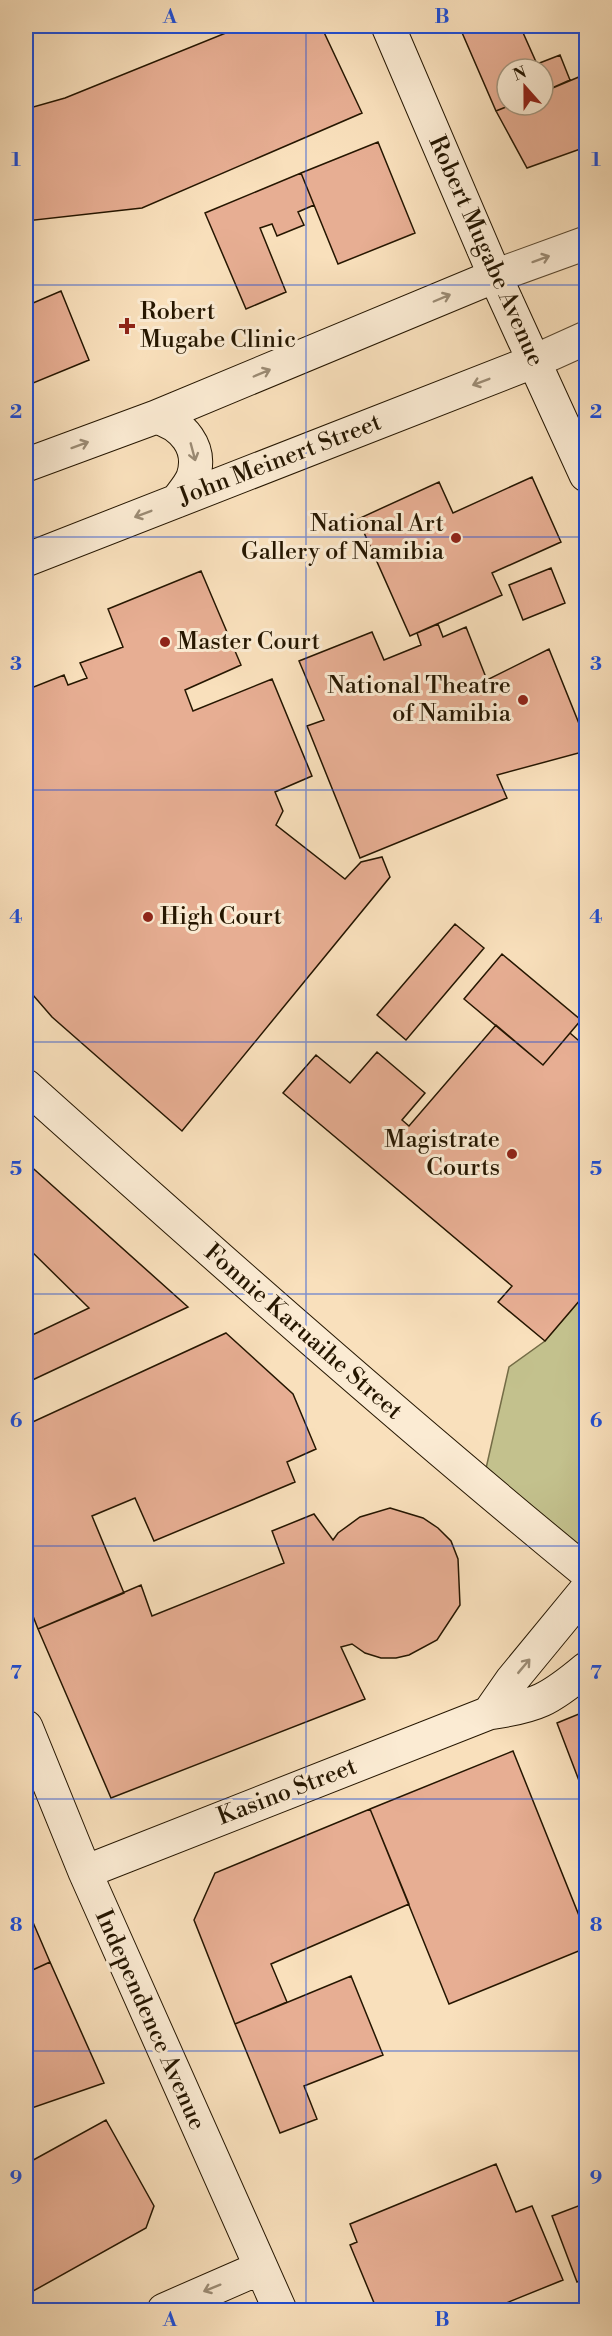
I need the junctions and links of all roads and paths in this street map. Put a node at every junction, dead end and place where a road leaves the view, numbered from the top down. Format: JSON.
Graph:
{"nodes":[{"id":1,"x":388,"y":26,"type":"edge"},
{"id":2,"x":586,"y":243,"type":"edge"},
{"id":3,"x":495,"y":276,"type":"junction"},
{"id":4,"x":586,"y":338,"type":"edge"},
{"id":5,"x":535,"y":361,"type":"junction"},
{"id":6,"x":156,"y":417,"type":"junction"},
{"id":7,"x":26,"y":465,"type":"edge"},
{"id":8,"x":586,"y":475,"type":"edge"},
{"id":9,"x":177,"y":501,"type":"junction"},
{"id":10,"x":26,"y":560,"type":"edge"},
{"id":11,"x":26,"y":1086,"type":"edge"},
{"id":12,"x":586,"y":1572,"type":"edge"},
{"id":13,"x":586,"y":1590,"type":"edge"},
{"id":14,"x":586,"y":1669,"type":"edge"},
{"id":15,"x":489,"y":1713,"type":"junction"},
{"id":16,"x":26,"y":1727,"type":"edge"},
{"id":17,"x":85,"y":1872,"type":"junction"},
{"id":18,"x":260,"y":2268,"type":"junction"},
{"id":19,"x":164,"y":2310,"type":"edge"},
{"id":20,"x":280,"y":2310,"type":"edge"}],
"edges":[{"from":1,"to":3,"type":"street","name":"Robert Mugabe Avenue"},
{"from":3,"to":2,"type":"street","one_way":true},
{"from":3,"to":5,"type":"street","name":"Robert Mugabe Avenue"},
{"from":6,"to":3,"type":"street","one_way":true},
{"from":4,"to":5,"type":"street","name":"John Meinert Street"},
{"from":5,"to":8,"type":"street","name":"Robert Mugabe Avenue"},
{"from":5,"to":9,"type":"street","name":"John Meinert Street","one_way":true},
{"from":7,"to":6,"type":"street","one_way":true},
{"from":6,"to":9,"type":"street","one_way":true},
{"from":9,"to":10,"type":"street","name":"John Meinert Street","one_way":true},
{"from":11,"to":12,"type":"street","name":"Fonnie Karuaihe Street"},
{"from":15,"to":13,"type":"street","one_way":true},
{"from":14,"to":15,"type":"street","name":"Kasino Street"},
{"from":15,"to":17,"type":"street","name":"Kasino Street"},
{"from":16,"to":17,"type":"street","name":"Independence Avenue"},
{"from":17,"to":18,"type":"street","name":"Independence Avenue"},
{"from":18,"to":19,"type":"street","one_way":true},
{"from":18,"to":20,"type":"street","name":"Independence Avenue"}]}
